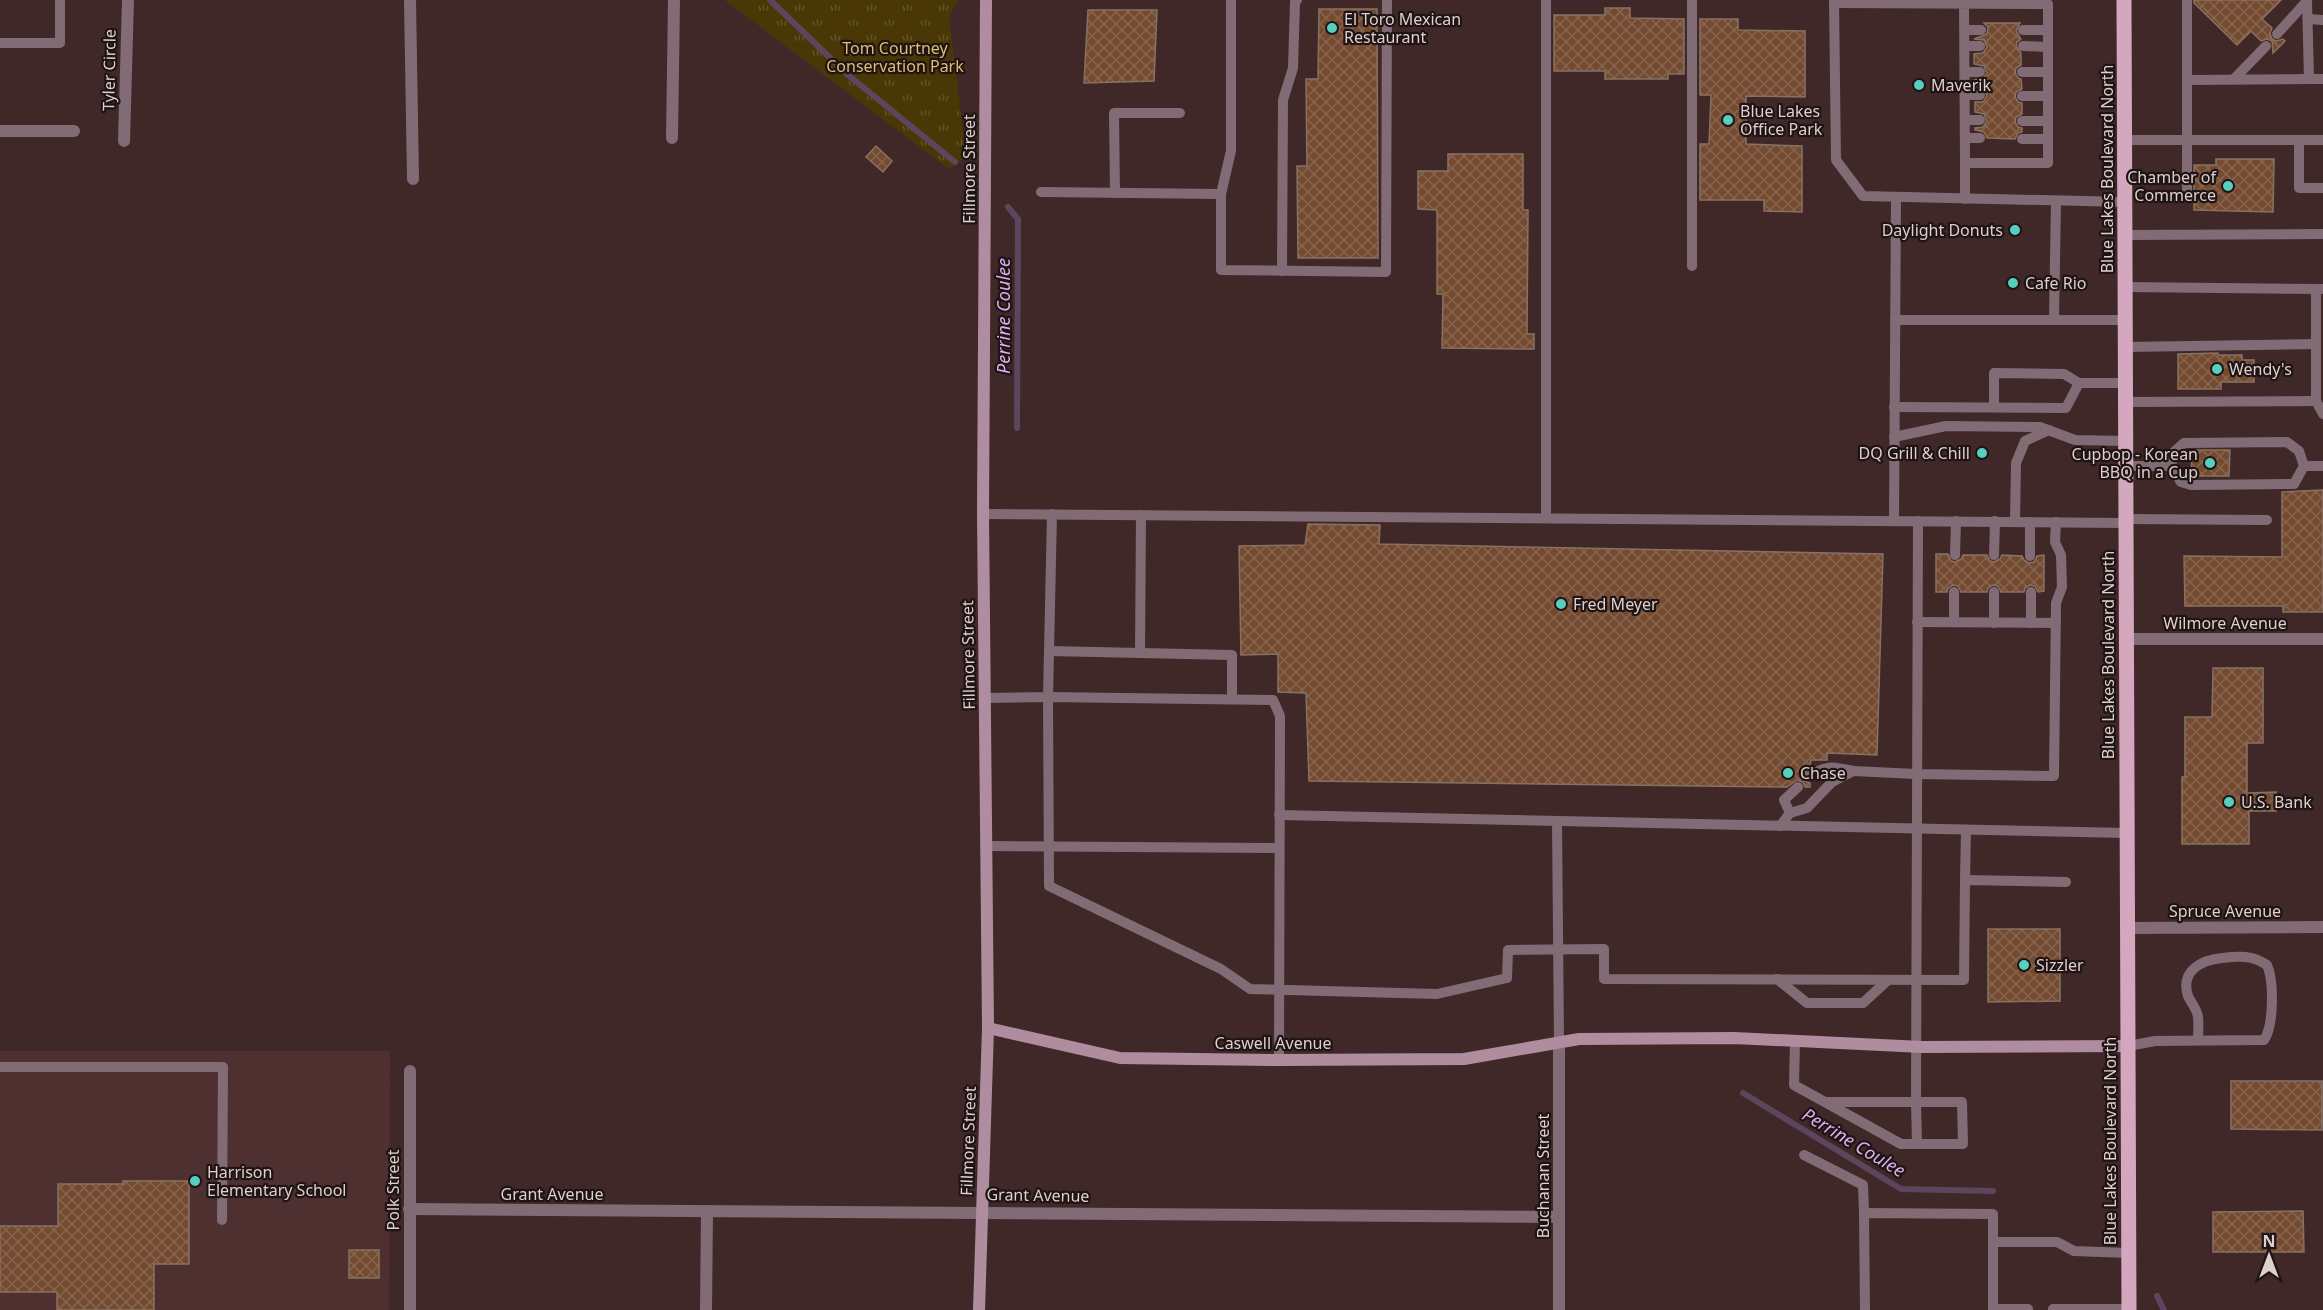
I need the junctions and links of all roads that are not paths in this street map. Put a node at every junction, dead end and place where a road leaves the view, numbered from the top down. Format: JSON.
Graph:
{"nodes":[{"id":1,"x":60,"y":0,"type":"edge"},
{"id":2,"x":128,"y":0,"type":"edge"},
{"id":3,"x":410,"y":0,"type":"edge"},
{"id":4,"x":674,"y":0,"type":"edge"},
{"id":5,"x":986,"y":0,"type":"edge"},
{"id":6,"x":1231,"y":0,"type":"edge"},
{"id":7,"x":1297,"y":0,"type":"edge"},
{"id":8,"x":1388,"y":0,"type":"edge"},
{"id":9,"x":1546,"y":0,"type":"edge"},
{"id":10,"x":1692,"y":0,"type":"edge"},
{"id":11,"x":2124,"y":0,"type":"edge"},
{"id":12,"x":2187,"y":0,"type":"edge"},
{"id":13,"x":1834,"y":1,"type":"edge"},
{"id":14,"x":2307,"y":1,"type":"edge"},
{"id":15,"x":1964,"y":4,"type":"junction"},
{"id":16,"x":2308,"y":20,"type":"junction"},
{"id":17,"x":2323,"y":20,"type":"edge"},
{"id":18,"x":1965,"y":30,"type":"junction"},
{"id":19,"x":1981,"y":30,"type":"dead end"},
{"id":20,"x":2023,"y":30,"type":"dead end"},
{"id":21,"x":2048,"y":30,"type":"junction"},
{"id":22,"x":2277,"y":34,"type":"dead end"},
{"id":23,"x":0,"y":43,"type":"edge"},
{"id":24,"x":1965,"y":46,"type":"junction"},
{"id":25,"x":1980,"y":46,"type":"dead end"},
{"id":26,"x":2023,"y":46,"type":"dead end"},
{"id":27,"x":2048,"y":46,"type":"junction"},
{"id":28,"x":2266,"y":46,"type":"dead end"},
{"id":29,"x":1965,"y":72,"type":"junction"},
{"id":30,"x":1980,"y":72,"type":"dead end"},
{"id":31,"x":2022,"y":72,"type":"dead end"},
{"id":32,"x":2048,"y":72,"type":"junction"},
{"id":33,"x":2234,"y":79,"type":"junction"},
{"id":34,"x":2309,"y":79,"type":"junction"},
{"id":35,"x":2323,"y":79,"type":"edge"},
{"id":36,"x":2188,"y":80,"type":"junction"},
{"id":37,"x":1965,"y":95,"type":"junction"},
{"id":38,"x":1980,"y":95,"type":"dead end"},
{"id":39,"x":2022,"y":96,"type":"dead end"},
{"id":40,"x":2048,"y":96,"type":"junction"},
{"id":41,"x":1180,"y":113,"type":"dead end"},
{"id":42,"x":1965,"y":120,"type":"junction"},
{"id":43,"x":1980,"y":120,"type":"dead end"},
{"id":44,"x":2022,"y":121,"type":"dead end"},
{"id":45,"x":2048,"y":121,"type":"junction"},
{"id":46,"x":0,"y":131,"type":"edge"},
{"id":47,"x":74,"y":131,"type":"dead end"},
{"id":48,"x":672,"y":138,"type":"dead end"},
{"id":49,"x":1965,"y":138,"type":"junction"},
{"id":50,"x":1980,"y":138,"type":"dead end"},
{"id":51,"x":2022,"y":139,"type":"dead end"},
{"id":52,"x":2048,"y":139,"type":"junction"},
{"id":53,"x":2187,"y":139,"type":"junction"},
{"id":54,"x":2125,"y":140,"type":"junction"},
{"id":55,"x":2299,"y":140,"type":"junction"},
{"id":56,"x":2323,"y":140,"type":"edge"},
{"id":57,"x":124,"y":141,"type":"dead end"},
{"id":58,"x":1965,"y":163,"type":"junction"},
{"id":59,"x":413,"y":179,"type":"dead end"},
{"id":60,"x":2323,"y":188,"type":"edge"},
{"id":61,"x":1041,"y":192,"type":"dead end"},
{"id":62,"x":1115,"y":193,"type":"junction"},
{"id":63,"x":1221,"y":194,"type":"junction"},
{"id":64,"x":2187,"y":196,"type":"dead end"},
{"id":65,"x":1896,"y":197,"type":"junction"},
{"id":66,"x":1965,"y":199,"type":"junction"},
{"id":67,"x":2056,"y":201,"type":"junction"},
{"id":68,"x":2125,"y":202,"type":"junction"},
{"id":69,"x":2323,"y":234,"type":"edge"},
{"id":70,"x":2125,"y":235,"type":"junction"},
{"id":71,"x":1692,"y":266,"type":"dead end"},
{"id":72,"x":1282,"y":271,"type":"junction"},
{"id":73,"x":2125,"y":287,"type":"junction"},
{"id":74,"x":2319,"y":289,"type":"edge"},
{"id":75,"x":1895,"y":320,"type":"junction"},
{"id":76,"x":2054,"y":320,"type":"junction"},
{"id":77,"x":2125,"y":320,"type":"junction"},
{"id":78,"x":2316,"y":344,"type":"junction"},
{"id":79,"x":2125,"y":347,"type":"junction"},
{"id":80,"x":2079,"y":383,"type":"junction"},
{"id":81,"x":2126,"y":383,"type":"junction"},
{"id":82,"x":2316,"y":400,"type":"junction"},
{"id":83,"x":2126,"y":402,"type":"junction"},
{"id":84,"x":1894,"y":407,"type":"junction"},
{"id":85,"x":1994,"y":408,"type":"junction"},
{"id":86,"x":2323,"y":414,"type":"edge"},
{"id":87,"x":2049,"y":430,"type":"junction"},
{"id":88,"x":1894,"y":437,"type":"junction"},
{"id":89,"x":2126,"y":441,"type":"junction"},
{"id":90,"x":2126,"y":466,"type":"junction"},
{"id":91,"x":2170,"y":466,"type":"junction"},
{"id":92,"x":2304,"y":466,"type":"junction"},
{"id":93,"x":2323,"y":466,"type":"edge"},
{"id":94,"x":982,"y":514,"type":"junction"},
{"id":95,"x":1052,"y":514,"type":"junction"},
{"id":96,"x":1141,"y":515,"type":"junction"},
{"id":97,"x":1546,"y":518,"type":"junction"},
{"id":98,"x":2267,"y":520,"type":"dead end"},
{"id":99,"x":1894,"y":521,"type":"junction"},
{"id":100,"x":1918,"y":521,"type":"junction"},
{"id":101,"x":1956,"y":521,"type":"junction"},
{"id":102,"x":1995,"y":521,"type":"junction"},
{"id":103,"x":2126,"y":521,"type":"junction"},
{"id":104,"x":2015,"y":522,"type":"junction"},
{"id":105,"x":2030,"y":522,"type":"junction"},
{"id":106,"x":2056,"y":522,"type":"junction"},
{"id":107,"x":1955,"y":555,"type":"dead end"},
{"id":108,"x":1994,"y":555,"type":"dead end"},
{"id":109,"x":2030,"y":556,"type":"dead end"},
{"id":110,"x":1954,"y":592,"type":"dead end"},
{"id":111,"x":1994,"y":592,"type":"dead end"},
{"id":112,"x":2031,"y":592,"type":"dead end"},
{"id":113,"x":1917,"y":622,"type":"junction"},
{"id":114,"x":1954,"y":622,"type":"junction"},
{"id":115,"x":1994,"y":623,"type":"junction"},
{"id":116,"x":2031,"y":623,"type":"junction"},
{"id":117,"x":2056,"y":623,"type":"junction"},
{"id":118,"x":2126,"y":639,"type":"junction"},
{"id":119,"x":2323,"y":639,"type":"edge"},
{"id":120,"x":1049,"y":651,"type":"junction"},
{"id":121,"x":1140,"y":653,"type":"junction"},
{"id":122,"x":985,"y":698,"type":"junction"},
{"id":123,"x":1048,"y":698,"type":"junction"},
{"id":124,"x":1232,"y":699,"type":"junction"},
{"id":125,"x":1853,"y":771,"type":"junction"},
{"id":126,"x":1916,"y":774,"type":"junction"},
{"id":127,"x":1810,"y":776,"type":"dead end"},
{"id":128,"x":1798,"y":787,"type":"dead end"},
{"id":129,"x":1790,"y":813,"type":"junction"},
{"id":130,"x":1279,"y":815,"type":"junction"},
{"id":131,"x":1557,"y":821,"type":"junction"},
{"id":132,"x":1780,"y":826,"type":"junction"},
{"id":133,"x":1916,"y":829,"type":"junction"},
{"id":134,"x":1966,"y":830,"type":"junction"},
{"id":135,"x":2127,"y":833,"type":"junction"},
{"id":136,"x":986,"y":846,"type":"junction"},
{"id":137,"x":1048,"y":847,"type":"junction"},
{"id":138,"x":1279,"y":848,"type":"junction"},
{"id":139,"x":1965,"y":880,"type":"junction"},
{"id":140,"x":2066,"y":882,"type":"dead end"},
{"id":141,"x":2323,"y":927,"type":"edge"},
{"id":142,"x":2127,"y":928,"type":"junction"},
{"id":143,"x":1558,"y":949,"type":"junction"},
{"id":144,"x":1777,"y":980,"type":"junction"},
{"id":145,"x":1888,"y":980,"type":"junction"},
{"id":146,"x":1916,"y":980,"type":"junction"},
{"id":147,"x":1279,"y":990,"type":"junction"},
{"id":148,"x":988,"y":1028,"type":"junction"},
{"id":149,"x":1795,"y":1041,"type":"junction"},
{"id":150,"x":2198,"y":1041,"type":"junction"},
{"id":151,"x":1559,"y":1042,"type":"junction"},
{"id":152,"x":2128,"y":1046,"type":"junction"},
{"id":153,"x":1916,"y":1047,"type":"junction"},
{"id":154,"x":1279,"y":1060,"type":"junction"},
{"id":155,"x":0,"y":1067,"type":"edge"},
{"id":156,"x":410,"y":1071,"type":"dead end"},
{"id":157,"x":1824,"y":1102,"type":"junction"},
{"id":158,"x":1916,"y":1102,"type":"junction"},
{"id":159,"x":1917,"y":1144,"type":"junction"},
{"id":160,"x":1804,"y":1155,"type":"dead end"},
{"id":161,"x":409,"y":1209,"type":"junction"},
{"id":162,"x":707,"y":1211,"type":"junction"},
{"id":163,"x":983,"y":1211,"type":"junction"},
{"id":164,"x":1864,"y":1213,"type":"junction"},
{"id":165,"x":1559,"y":1217,"type":"junction"},
{"id":166,"x":222,"y":1220,"type":"dead end"},
{"id":167,"x":1993,"y":1242,"type":"junction"},
{"id":168,"x":2129,"y":1253,"type":"junction"},
{"id":169,"x":2028,"y":1309,"type":"edge"},
{"id":170,"x":2053,"y":1309,"type":"edge"},
{"id":171,"x":2075,"y":1309,"type":"edge"},
{"id":172,"x":2129,"y":1309,"type":"edge"},
{"id":173,"x":410,"y":1310,"type":"edge"},
{"id":174,"x":706,"y":1310,"type":"edge"},
{"id":175,"x":979,"y":1310,"type":"edge"},
{"id":176,"x":1559,"y":1310,"type":"edge"},
{"id":177,"x":1864,"y":1310,"type":"edge"},
{"id":178,"x":1993,"y":1310,"type":"edge"}],
"edges":[{"from":1,"to":23,"type":"lane"},
{"from":2,"to":57,"type":"street","name":"Tyler Circle"},
{"from":3,"to":59,"type":"street"},
{"from":4,"to":48,"type":"street"},
{"from":5,"to":94,"type":"street","name":"Fillmore Street"},
{"from":6,"to":63,"type":"lane"},
{"from":7,"to":72,"type":"lane"},
{"from":8,"to":72,"type":"lane"},
{"from":9,"to":97,"type":"lane"},
{"from":10,"to":71,"type":"lane"},
{"from":11,"to":54,"type":"main road","name":"Blue Lakes Boulevard North"},
{"from":12,"to":36,"type":"lane"},
{"from":13,"to":15,"type":"lane"},
{"from":13,"to":65,"type":"lane"},
{"from":14,"to":16,"type":"lane"},
{"from":14,"to":22,"type":"lane"},
{"from":15,"to":18,"type":"lane"},
{"from":15,"to":21,"type":"lane"},
{"from":16,"to":17,"type":"lane"},
{"from":16,"to":34,"type":"lane"},
{"from":18,"to":19,"type":"lane"},
{"from":18,"to":24,"type":"lane"},
{"from":20,"to":21,"type":"lane"},
{"from":21,"to":27,"type":"lane"},
{"from":24,"to":25,"type":"lane"},
{"from":24,"to":29,"type":"lane"},
{"from":26,"to":27,"type":"lane"},
{"from":27,"to":32,"type":"lane"},
{"from":28,"to":33,"type":"lane"},
{"from":29,"to":30,"type":"lane"},
{"from":29,"to":37,"type":"lane"},
{"from":31,"to":32,"type":"lane"},
{"from":32,"to":40,"type":"lane"},
{"from":33,"to":34,"type":"lane"},
{"from":33,"to":36,"type":"lane"},
{"from":34,"to":35,"type":"lane"},
{"from":36,"to":53,"type":"lane"},
{"from":37,"to":38,"type":"lane"},
{"from":37,"to":42,"type":"lane"},
{"from":39,"to":40,"type":"lane"},
{"from":40,"to":45,"type":"lane"},
{"from":41,"to":62,"type":"lane"},
{"from":42,"to":43,"type":"lane"},
{"from":42,"to":49,"type":"lane"},
{"from":44,"to":45,"type":"lane"},
{"from":45,"to":52,"type":"lane"},
{"from":46,"to":47,"type":"street"},
{"from":49,"to":50,"type":"lane"},
{"from":49,"to":58,"type":"lane"},
{"from":51,"to":52,"type":"lane"},
{"from":52,"to":58,"type":"lane"},
{"from":53,"to":54,"type":"lane"},
{"from":53,"to":55,"type":"lane"},
{"from":53,"to":64,"type":"lane"},
{"from":54,"to":68,"type":"main road","name":"Blue Lakes Boulevard North"},
{"from":55,"to":56,"type":"lane"},
{"from":55,"to":60,"type":"lane"},
{"from":58,"to":66,"type":"lane"},
{"from":61,"to":62,"type":"lane"},
{"from":62,"to":63,"type":"lane"},
{"from":63,"to":72,"type":"lane"},
{"from":65,"to":66,"type":"lane"},
{"from":65,"to":75,"type":"lane"},
{"from":66,"to":67,"type":"lane"},
{"from":67,"to":68,"type":"lane"},
{"from":67,"to":76,"type":"lane"},
{"from":68,"to":70,"type":"main road","name":"Blue Lakes Boulevard North"},
{"from":69,"to":70,"type":"lane"},
{"from":70,"to":73,"type":"main road","name":"Blue Lakes Boulevard North"},
{"from":73,"to":74,"type":"lane"},
{"from":73,"to":77,"type":"main road","name":"Blue Lakes Boulevard North"},
{"from":74,"to":78,"type":"lane"},
{"from":75,"to":76,"type":"lane"},
{"from":75,"to":84,"type":"lane"},
{"from":76,"to":77,"type":"lane"},
{"from":77,"to":79,"type":"main road","name":"Blue Lakes Boulevard North"},
{"from":78,"to":79,"type":"lane"},
{"from":78,"to":82,"type":"lane"},
{"from":79,"to":81,"type":"main road","name":"Blue Lakes Boulevard North"},
{"from":80,"to":81,"type":"lane"},
{"from":80,"to":85,"type":"lane"},
{"from":80,"to":85,"type":"lane"},
{"from":81,"to":83,"type":"main road","name":"Blue Lakes Boulevard North"},
{"from":82,"to":83,"type":"lane"},
{"from":82,"to":86,"type":"lane"},
{"from":83,"to":89,"type":"main road","name":"Blue Lakes Boulevard North"},
{"from":84,"to":85,"type":"lane"},
{"from":84,"to":88,"type":"lane"},
{"from":87,"to":88,"type":"lane"},
{"from":87,"to":89,"type":"lane"},
{"from":87,"to":104,"type":"lane"},
{"from":88,"to":99,"type":"lane"},
{"from":89,"to":90,"type":"main road","name":"Blue Lakes Boulevard North"},
{"from":90,"to":91,"type":"lane"},
{"from":90,"to":103,"type":"main road","name":"Blue Lakes Boulevard North"},
{"from":91,"to":92,"type":"lane"},
{"from":91,"to":92,"type":"lane"},
{"from":92,"to":93,"type":"lane"},
{"from":94,"to":95,"type":"lane"},
{"from":94,"to":122,"type":"street","name":"Fillmore Street"},
{"from":95,"to":96,"type":"lane"},
{"from":95,"to":120,"type":"lane"},
{"from":96,"to":97,"type":"lane"},
{"from":96,"to":121,"type":"lane"},
{"from":97,"to":99,"type":"lane"},
{"from":98,"to":103,"type":"lane"},
{"from":99,"to":100,"type":"lane"},
{"from":100,"to":101,"type":"lane"},
{"from":100,"to":113,"type":"lane"},
{"from":101,"to":102,"type":"lane"},
{"from":101,"to":107,"type":"lane"},
{"from":102,"to":104,"type":"lane"},
{"from":102,"to":108,"type":"lane"},
{"from":103,"to":106,"type":"lane"},
{"from":103,"to":118,"type":"main road","name":"Blue Lakes Boulevard North"},
{"from":104,"to":105,"type":"lane"},
{"from":105,"to":106,"type":"lane"},
{"from":105,"to":109,"type":"lane"},
{"from":106,"to":117,"type":"lane"},
{"from":110,"to":114,"type":"lane"},
{"from":111,"to":115,"type":"lane"},
{"from":112,"to":116,"type":"lane"},
{"from":113,"to":114,"type":"lane"},
{"from":113,"to":126,"type":"lane"},
{"from":114,"to":115,"type":"lane"},
{"from":115,"to":116,"type":"lane"},
{"from":116,"to":117,"type":"lane"},
{"from":117,"to":126,"type":"lane"},
{"from":118,"to":119,"type":"street","name":"Wilmore Avenue"},
{"from":118,"to":135,"type":"main road","name":"Blue Lakes Boulevard North"},
{"from":120,"to":121,"type":"lane"},
{"from":120,"to":123,"type":"lane"},
{"from":121,"to":124,"type":"lane"},
{"from":122,"to":123,"type":"lane"},
{"from":122,"to":136,"type":"street","name":"Fillmore Street"},
{"from":123,"to":124,"type":"lane"},
{"from":123,"to":137,"type":"lane"},
{"from":124,"to":130,"type":"lane"},
{"from":125,"to":126,"type":"lane"},
{"from":125,"to":127,"type":"lane"},
{"from":125,"to":129,"type":"lane"},
{"from":126,"to":133,"type":"lane"},
{"from":128,"to":129,"type":"lane"},
{"from":129,"to":132,"type":"lane"},
{"from":130,"to":131,"type":"lane"},
{"from":130,"to":138,"type":"lane"},
{"from":131,"to":132,"type":"lane"},
{"from":131,"to":143,"type":"lane"},
{"from":132,"to":133,"type":"lane"},
{"from":133,"to":134,"type":"lane"},
{"from":133,"to":146,"type":"lane"},
{"from":134,"to":135,"type":"lane"},
{"from":134,"to":139,"type":"lane"},
{"from":135,"to":142,"type":"main road","name":"Blue Lakes Boulevard North"},
{"from":136,"to":137,"type":"lane"},
{"from":136,"to":148,"type":"street","name":"Fillmore Street"},
{"from":137,"to":138,"type":"lane"},
{"from":137,"to":147,"type":"lane"},
{"from":138,"to":147,"type":"lane"},
{"from":139,"to":140,"type":"lane"},
{"from":139,"to":146,"type":"lane"},
{"from":141,"to":142,"type":"street","name":"Spruce Avenue"},
{"from":142,"to":152,"type":"main road","name":"Blue Lakes Boulevard North"},
{"from":143,"to":144,"type":"lane"},
{"from":143,"to":147,"type":"lane"},
{"from":143,"to":151,"type":"lane"},
{"from":144,"to":145,"type":"lane"},
{"from":144,"to":145,"type":"lane"},
{"from":145,"to":146,"type":"lane"},
{"from":146,"to":153,"type":"lane"},
{"from":147,"to":154,"type":"lane"},
{"from":148,"to":154,"type":"street","name":"Caswell Avenue"},
{"from":148,"to":163,"type":"street","name":"Fillmore Street"},
{"from":149,"to":151,"type":"street","name":"Caswell Avenue"},
{"from":149,"to":153,"type":"street","name":"Caswell Avenue"},
{"from":149,"to":157,"type":"lane"},
{"from":150,"to":150,"type":"lane"},
{"from":150,"to":152,"type":"lane"},
{"from":151,"to":154,"type":"street","name":"Caswell Avenue"},
{"from":151,"to":165,"type":"street","name":"Buchanan Street"},
{"from":152,"to":153,"type":"street","name":"Caswell Avenue"},
{"from":152,"to":168,"type":"main road","name":"Blue Lakes Boulevard North"},
{"from":153,"to":158,"type":"lane"},
{"from":155,"to":166,"type":"lane"},
{"from":156,"to":161,"type":"street","name":"Polk Street"},
{"from":157,"to":158,"type":"lane"},
{"from":157,"to":159,"type":"lane"},
{"from":158,"to":159,"type":"lane"},
{"from":158,"to":159,"type":"lane"},
{"from":160,"to":164,"type":"lane"},
{"from":161,"to":162,"type":"street","name":"Grant Avenue"},
{"from":161,"to":173,"type":"street","name":"Polk Street"},
{"from":162,"to":163,"type":"street","name":"Grant Avenue"},
{"from":162,"to":174,"type":"street"},
{"from":163,"to":165,"type":"street","name":"Grant Avenue"},
{"from":163,"to":175,"type":"street","name":"Fillmore Street"},
{"from":164,"to":167,"type":"lane"},
{"from":164,"to":177,"type":"lane"},
{"from":165,"to":176,"type":"street","name":"Buchanan Street"},
{"from":167,"to":168,"type":"lane"},
{"from":167,"to":178,"type":"lane"},
{"from":168,"to":172,"type":"main road","name":"Blue Lakes Boulevard North"},
{"from":169,"to":178,"type":"lane"},
{"from":170,"to":171,"type":"lane"},
{"from":171,"to":172,"type":"lane"}]}
